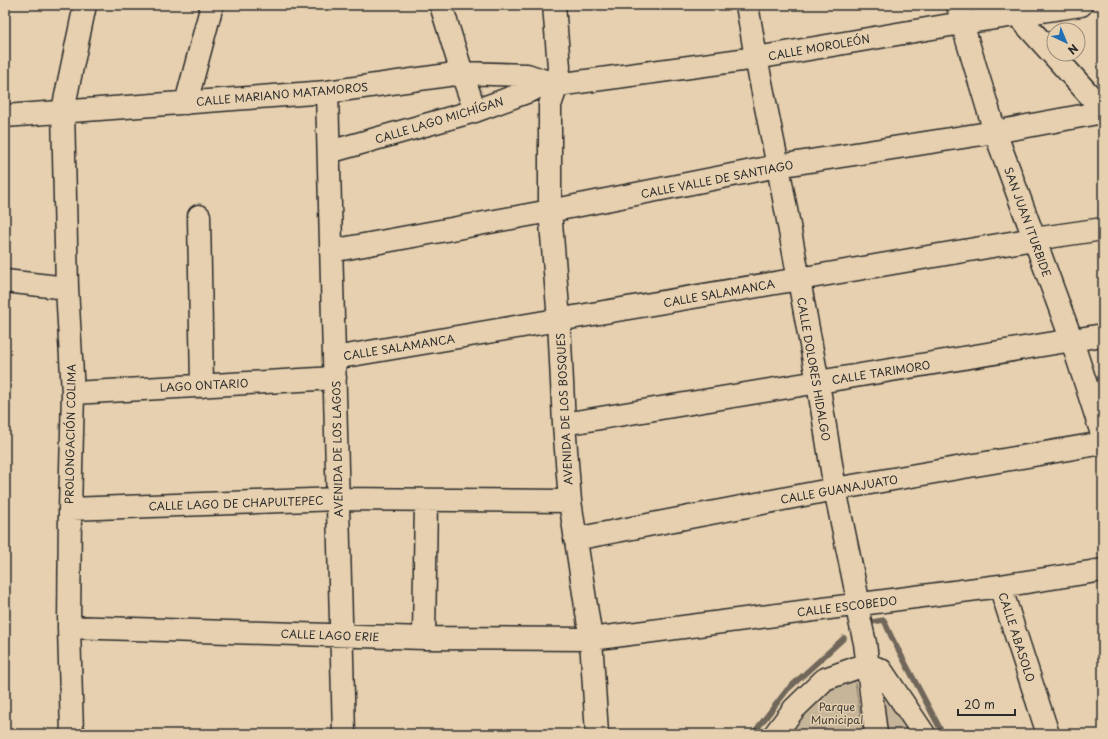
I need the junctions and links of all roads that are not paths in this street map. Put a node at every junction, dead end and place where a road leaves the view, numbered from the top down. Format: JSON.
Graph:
{"nodes":[{"id":1,"x":85,"y":5,"type":"edge"},
{"id":2,"x":212,"y":5,"type":"edge"},
{"id":3,"x":441,"y":5,"type":"edge"},
{"id":4,"x":554,"y":5,"type":"edge"},
{"id":5,"x":747,"y":5,"type":"edge"},
{"id":6,"x":1081,"y":5,"type":"edge"},
{"id":7,"x":1013,"y":10,"type":"edge"},
{"id":8,"x":960,"y":14,"type":"edge"},
{"id":9,"x":756,"y":58,"type":"junction"},
{"id":10,"x":462,"y":73,"type":"junction"},
{"id":11,"x":552,"y":83,"type":"junction"},
{"id":12,"x":327,"y":92,"type":"junction"},
{"id":13,"x":186,"y":103,"type":"junction"},
{"id":14,"x":63,"y":110,"type":"junction"},
{"id":15,"x":475,"y":111,"type":"junction"},
{"id":16,"x":1103,"y":111,"type":"edge"},
{"id":17,"x":5,"y":116,"type":"edge"},
{"id":18,"x":995,"y":132,"type":"junction"},
{"id":19,"x":329,"y":152,"type":"junction"},
{"id":20,"x":778,"y":166,"type":"junction"},
{"id":21,"x":550,"y":211,"type":"junction"},
{"id":22,"x":199,"y":216,"type":"dead end"},
{"id":23,"x":1103,"y":229,"type":"edge"},
{"id":24,"x":1034,"y":239,"type":"junction"},
{"id":25,"x":331,"y":251,"type":"junction"},
{"id":26,"x":798,"y":280,"type":"junction"},
{"id":27,"x":5,"y":281,"type":"edge"},
{"id":28,"x":67,"y":288,"type":"junction"},
{"id":29,"x":559,"y":320,"type":"junction"},
{"id":30,"x":1103,"y":335,"type":"edge"},
{"id":31,"x":1072,"y":342,"type":"junction"},
{"id":32,"x":335,"y":368,"type":"junction"},
{"id":33,"x":818,"y":383,"type":"junction"},
{"id":34,"x":202,"y":386,"type":"junction"},
{"id":35,"x":73,"y":393,"type":"junction"},
{"id":36,"x":564,"y":424,"type":"junction"},
{"id":37,"x":1103,"y":437,"type":"edge"},
{"id":38,"x":1103,"y":443,"type":"edge"},
{"id":39,"x":835,"y":489,"type":"junction"},
{"id":40,"x":338,"y":499,"type":"junction"},
{"id":41,"x":426,"y":500,"type":"junction"},
{"id":42,"x":570,"y":501,"type":"junction"},
{"id":43,"x":70,"y":509,"type":"junction"},
{"id":44,"x":575,"y":539,"type":"junction"},
{"id":45,"x":1103,"y":570,"type":"edge"},
{"id":46,"x":1000,"y":586,"type":"junction"},
{"id":47,"x":859,"y":605,"type":"junction"},
{"id":48,"x":69,"y":627,"type":"junction"},
{"id":49,"x":341,"y":636,"type":"junction"},
{"id":50,"x":424,"y":638,"type":"junction"},
{"id":51,"x":590,"y":639,"type":"junction"},
{"id":52,"x":867,"y":664,"type":"junction"},
{"id":53,"x":72,"y":734,"type":"edge"},
{"id":54,"x":344,"y":734,"type":"edge"},
{"id":55,"x":597,"y":734,"type":"edge"},
{"id":56,"x":775,"y":734,"type":"edge"},
{"id":57,"x":876,"y":734,"type":"edge"},
{"id":58,"x":924,"y":734,"type":"edge"},
{"id":59,"x":1048,"y":734,"type":"edge"}],
"edges":[{"from":1,"to":14,"type":"street","name":"PROLONGACIÓN COLIMA"},
{"from":2,"to":13,"type":"street"},
{"from":3,"to":10,"type":"street"},
{"from":4,"to":11,"type":"street","name":"AVENIDA DE LOS BOSQUES"},
{"from":5,"to":9,"type":"street","name":"CALLE DOLORES HIDALGO"},
{"from":6,"to":7,"type":"street","name":"CALLE MOROLEÓN"},
{"from":7,"to":8,"type":"street","name":"CALLE MOROLEÓN"},
{"from":7,"to":16,"type":"street"},
{"from":8,"to":9,"type":"street","name":"CALLE MOROLEÓN"},
{"from":8,"to":18,"type":"street","name":"SAN JUAN ITURBIDE"},
{"from":9,"to":11,"type":"street","name":"CALLE MOROLEÓN"},
{"from":9,"to":20,"type":"street","name":"CALLE DOLORES HIDALGO"},
{"from":10,"to":11,"type":"street","name":"CALLE MARIANO MATAMOROS"},
{"from":10,"to":12,"type":"street","name":"CALLE MARIANO MATAMOROS"},
{"from":10,"to":15,"type":"street"},
{"from":11,"to":15,"type":"street","name":"CALLE LAGO MICHÍGAN"},
{"from":11,"to":21,"type":"street","name":"AVENIDA DE LOS BOSQUES"},
{"from":12,"to":13,"type":"street","name":"CALLE MARIANO MATAMOROS"},
{"from":12,"to":19,"type":"street","name":"AVENIDA DE LOS LAGOS"},
{"from":13,"to":14,"type":"street","name":"CALLE MARIANO MATAMOROS"},
{"from":14,"to":17,"type":"street","name":"CALLE MARIANO MATAMOROS"},
{"from":14,"to":28,"type":"street","name":"PROLONGACIÓN COLIMA"},
{"from":15,"to":19,"type":"street","name":"CALLE LAGO MICHÍGAN"},
{"from":16,"to":18,"type":"street","name":"CALLE VALLE DE SANTIAGO"},
{"from":18,"to":20,"type":"street","name":"CALLE VALLE DE SANTIAGO"},
{"from":18,"to":24,"type":"street","name":"SAN JUAN ITURBIDE"},
{"from":19,"to":25,"type":"street","name":"AVENIDA DE LOS LAGOS"},
{"from":20,"to":21,"type":"street","name":"CALLE VALLE DE SANTIAGO"},
{"from":20,"to":26,"type":"street","name":"CALLE DOLORES HIDALGO"},
{"from":21,"to":25,"type":"street","name":"CALLE VALLE DE SANTIAGO"},
{"from":21,"to":29,"type":"street","name":"AVENIDA DE LOS BOSQUES"},
{"from":22,"to":34,"type":"street"},
{"from":23,"to":24,"type":"street","name":"CALLE SALAMANCA"},
{"from":24,"to":26,"type":"street","name":"CALLE SALAMANCA"},
{"from":24,"to":31,"type":"street","name":"SAN JUAN ITURBIDE"},
{"from":25,"to":32,"type":"street","name":"AVENIDA DE LOS LAGOS"},
{"from":26,"to":29,"type":"street","name":"CALLE SALAMANCA"},
{"from":26,"to":33,"type":"street","name":"CALLE DOLORES HIDALGO"},
{"from":27,"to":28,"type":"street"},
{"from":28,"to":35,"type":"street","name":"PROLONGACIÓN COLIMA"},
{"from":29,"to":32,"type":"street","name":"CALLE SALAMANCA"},
{"from":29,"to":36,"type":"street","name":"AVENIDA DE LOS BOSQUES"},
{"from":30,"to":31,"type":"street","name":"CALLE TARIMORO"},
{"from":31,"to":33,"type":"street","name":"CALLE TARIMORO"},
{"from":31,"to":37,"type":"street","name":"SAN JUAN ITURBIDE"},
{"from":32,"to":34,"type":"street","name":"LAGO ONTARIO"},
{"from":32,"to":40,"type":"street","name":"AVENIDA DE LOS LAGOS"},
{"from":33,"to":36,"type":"street","name":"CALLE TARIMORO"},
{"from":33,"to":39,"type":"street","name":"CALLE DOLORES HIDALGO"},
{"from":34,"to":35,"type":"street","name":"LAGO ONTARIO"},
{"from":35,"to":43,"type":"street","name":"PROLONGACIÓN COLIMA"},
{"from":36,"to":42,"type":"street","name":"AVENIDA DE LOS BOSQUES"},
{"from":38,"to":39,"type":"street","name":"CALLE GUANAJUATO"},
{"from":39,"to":44,"type":"street","name":"CALLE GUANAJUATO"},
{"from":39,"to":47,"type":"street","name":"CALLE DOLORES HIDALGO"},
{"from":40,"to":41,"type":"street","name":"CALLE LAGO DE CHAPULTEPEC"},
{"from":40,"to":43,"type":"street","name":"CALLE LAGO DE CHAPULTEPEC"},
{"from":40,"to":49,"type":"street","name":"AVENIDA DE LOS LAGOS"},
{"from":41,"to":42,"type":"street","name":"CALLE LAGO DE CHAPULTEPEC"},
{"from":41,"to":50,"type":"street"},
{"from":42,"to":44,"type":"street","name":"AVENIDA DE LOS BOSQUES"},
{"from":43,"to":48,"type":"street","name":"PROLONGACIÓN COLIMA"},
{"from":44,"to":51,"type":"street","name":"AVENIDA DE LOS BOSQUES"},
{"from":45,"to":46,"type":"street","name":"CALLE ESCOBEDO"},
{"from":46,"to":47,"type":"street","name":"CALLE ESCOBEDO"},
{"from":46,"to":59,"type":"street","name":"CALLE ABASOLO"},
{"from":47,"to":51,"type":"street","name":"CALLE ESCOBEDO"},
{"from":47,"to":52,"type":"street","name":"CALLE DOLORES HIDALGO"},
{"from":48,"to":49,"type":"street","name":"CALLE LAGO ERIE"},
{"from":48,"to":53,"type":"street","name":"PROLONGACIÓN COLIMA"},
{"from":49,"to":50,"type":"street","name":"CALLE LAGO ERIE"},
{"from":49,"to":54,"type":"street","name":"AVENIDA DE LOS LAGOS"},
{"from":50,"to":51,"type":"street","name":"CALLE LAGO ERIE"},
{"from":51,"to":55,"type":"street","name":"AVENIDA DE LOS BOSQUES"},
{"from":52,"to":56,"type":"street"},
{"from":52,"to":57,"type":"street","name":"CALLE DOLORES HIDALGO"},
{"from":52,"to":58,"type":"street"}]}
